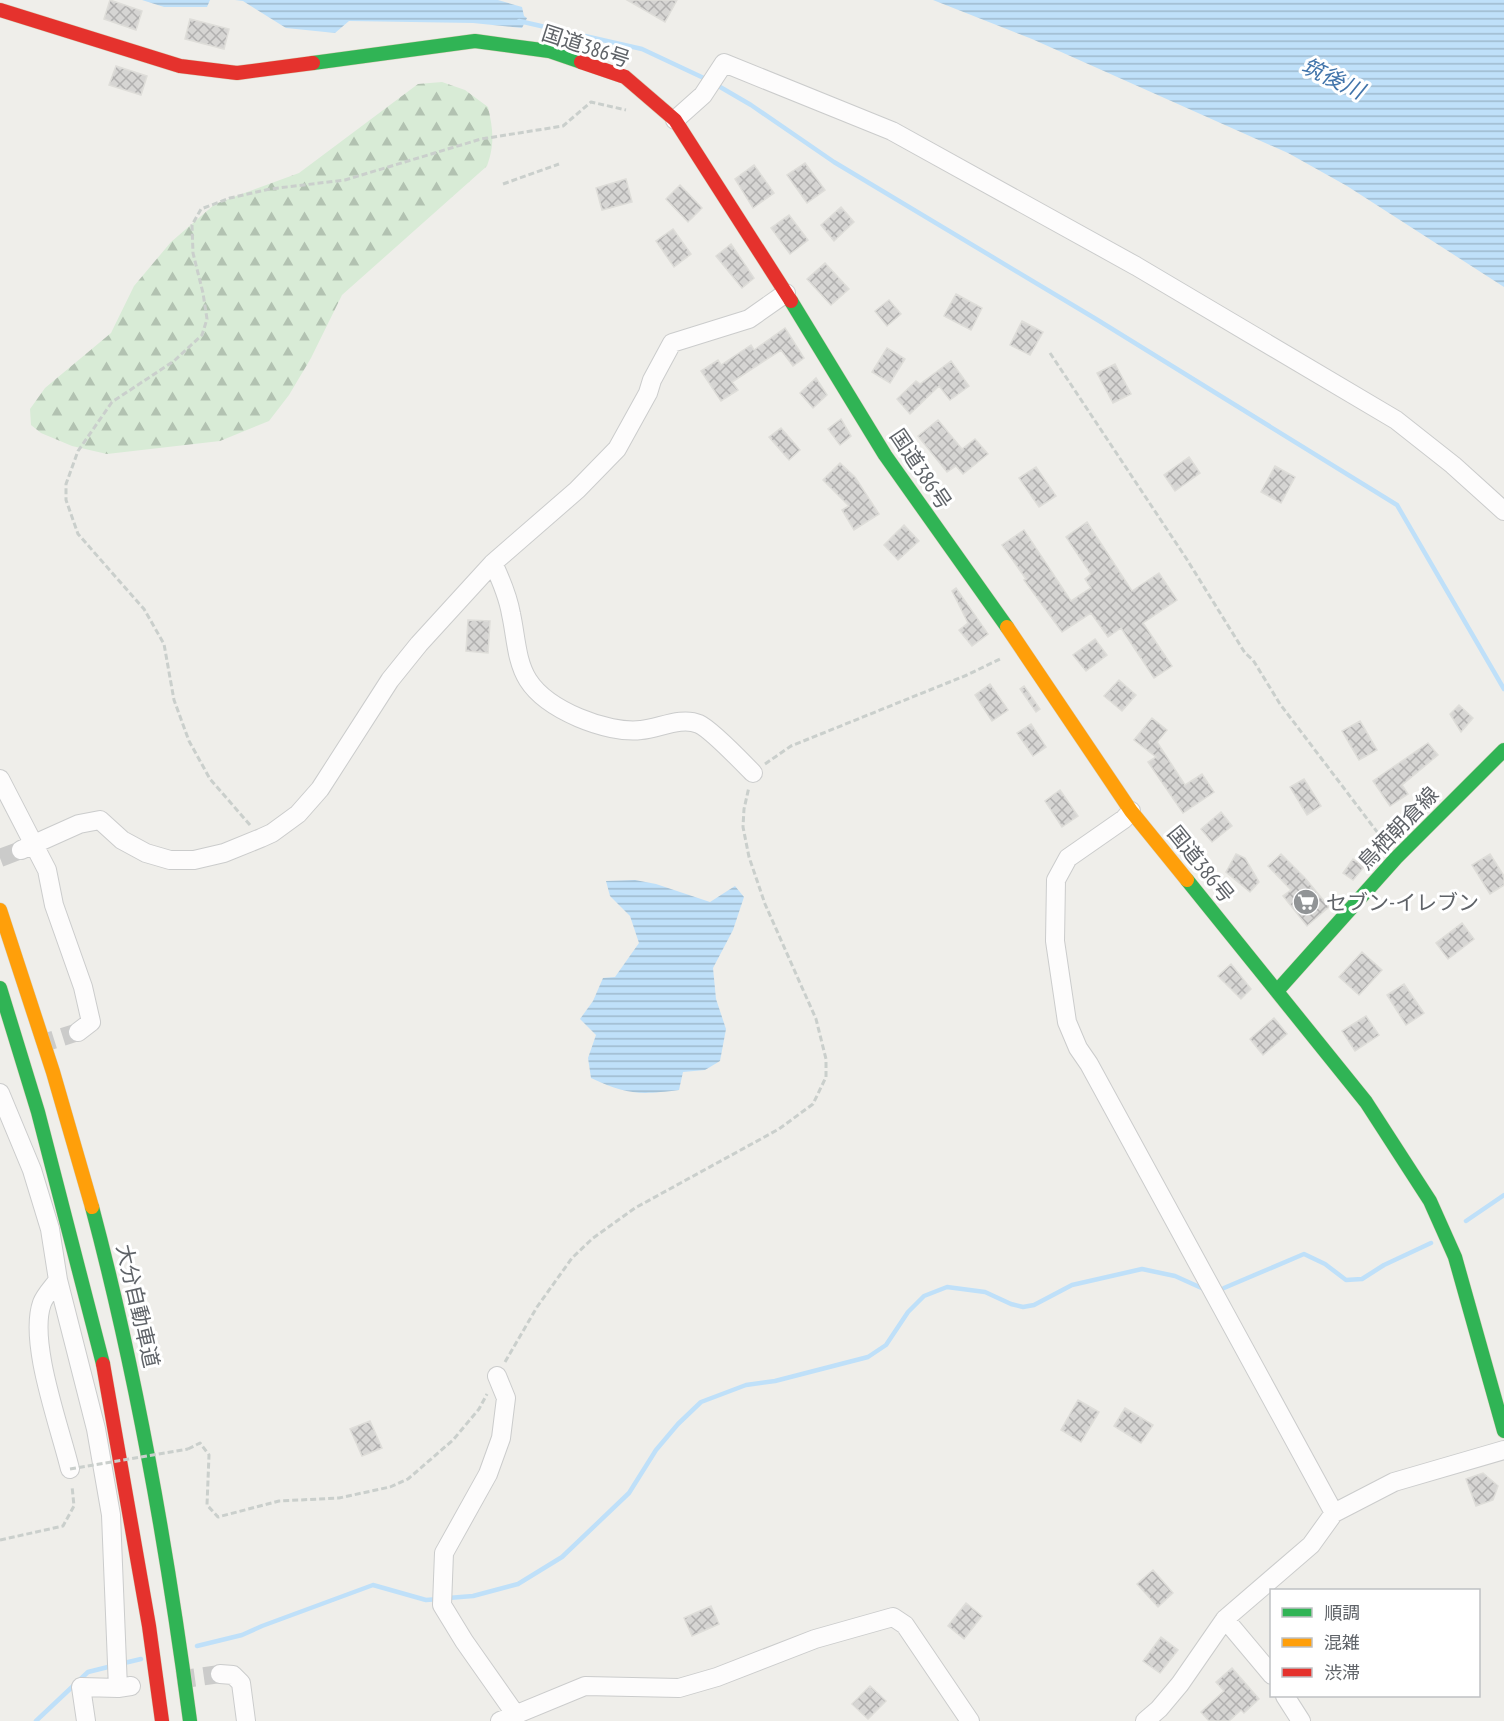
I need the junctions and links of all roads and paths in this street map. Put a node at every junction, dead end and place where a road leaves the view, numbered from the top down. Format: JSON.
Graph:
{"nodes":[{"id":1,"x":0,"y":10,"type":"edge"},
{"id":2,"x":632,"y":111,"type":"dead end"},
{"id":3,"x":675,"y":120,"type":"junction"},
{"id":4,"x":559,"y":164,"type":"dead end"},
{"id":5,"x":503,"y":184,"type":"dead end"},
{"id":6,"x":786,"y":293,"type":"junction"},
{"id":7,"x":1050,"y":353,"type":"dead end"},
{"id":8,"x":1504,"y":511,"type":"edge"},
{"id":9,"x":494,"y":563,"type":"junction"},
{"id":10,"x":1020,"y":646,"type":"junction"},
{"id":11,"x":1504,"y":750,"type":"edge"},
{"id":12,"x":753,"y":772,"type":"junction"},
{"id":13,"x":0,"y":779,"type":"edge"},
{"id":14,"x":1131,"y":811,"type":"junction"},
{"id":15,"x":261,"y":838,"type":"junction"},
{"id":16,"x":27,"y":847,"type":"junction"},
{"id":17,"x":1396,"y":858,"type":"junction"},
{"id":18,"x":0,"y":910,"type":"edge"},
{"id":19,"x":0,"y":988,"type":"edge"},
{"id":20,"x":1277,"y":991,"type":"junction"},
{"id":21,"x":78,"y":1032,"type":"dead end"},
{"id":22,"x":0,"y":1093,"type":"edge"},
{"id":23,"x":58,"y":1280,"type":"junction"},
{"id":24,"x":497,"y":1376,"type":"junction"},
{"id":25,"x":1504,"y":1431,"type":"edge"},
{"id":26,"x":1504,"y":1450,"type":"edge"},
{"id":27,"x":70,"y":1469,"type":"junction"},
{"id":28,"x":1334,"y":1513,"type":"junction"},
{"id":29,"x":0,"y":1540,"type":"edge"},
{"id":30,"x":176,"y":1614,"type":"junction"},
{"id":31,"x":1225,"y":1619,"type":"junction"},
{"id":32,"x":1270,"y":1673,"type":"edge"},
{"id":33,"x":220,"y":1674,"type":"tunnel mouth"},
{"id":34,"x":1286,"y":1697,"type":"edge"},
{"id":35,"x":508,"y":1718,"type":"edge"},
{"id":36,"x":86,"y":1721,"type":"edge"},
{"id":37,"x":162,"y":1721,"type":"edge"},
{"id":38,"x":190,"y":1721,"type":"edge"},
{"id":39,"x":195,"y":1721,"type":"edge"},
{"id":40,"x":246,"y":1721,"type":"edge"},
{"id":41,"x":970,"y":1721,"type":"edge"},
{"id":42,"x":1145,"y":1721,"type":"edge"},
{"id":43,"x":1301,"y":1721,"type":"edge"}],
"edges":[{"from":1,"to":3,"type":"main road","name":"国道386号"},
{"from":2,"to":15,"type":"path"},
{"from":3,"to":6,"type":"main road","name":"国道386号"},
{"from":3,"to":8,"type":"street"},
{"from":4,"to":5,"type":"path"},
{"from":6,"to":9,"type":"street"},
{"from":6,"to":10,"type":"main road","name":"国道386号"},
{"from":7,"to":17,"type":"path"},
{"from":9,"to":12,"type":"street"},
{"from":9,"to":15,"type":"street"},
{"from":10,"to":12,"type":"path"},
{"from":10,"to":14,"type":"main road","name":"国道386号"},
{"from":11,"to":17,"type":"main road","name":"鳥栖朝倉線"},
{"from":12,"to":24,"type":"path"},
{"from":13,"to":16,"type":"street"},
{"from":14,"to":20,"type":"main road","name":"国道386号"},
{"from":14,"to":28,"type":"street"},
{"from":15,"to":16,"type":"street"},
{"from":16,"to":21,"type":"street"},
{"from":17,"to":20,"type":"main road","name":"鳥栖朝倉線"},
{"from":18,"to":30,"type":"main road","name":"大分自動車道"},
{"from":19,"to":37,"type":"main road"},
{"from":20,"to":25,"type":"main road","name":"国道386号"},
{"from":22,"to":23,"type":"street"},
{"from":23,"to":27,"type":"street"},
{"from":23,"to":36,"type":"street"},
{"from":24,"to":27,"type":"path","bridge":true},
{"from":24,"to":35,"type":"street"},
{"from":26,"to":28,"type":"street"},
{"from":27,"to":29,"type":"path"},
{"from":28,"to":31,"type":"street"},
{"from":30,"to":38,"type":"main road","name":"大分自動車道"},
{"from":30,"to":39,"type":"main road"},
{"from":31,"to":32,"type":"street"},
{"from":31,"to":42,"type":"street"},
{"from":33,"to":40,"type":"street"},
{"from":34,"to":43,"type":"street"},
{"from":35,"to":41,"type":"street"}]}
